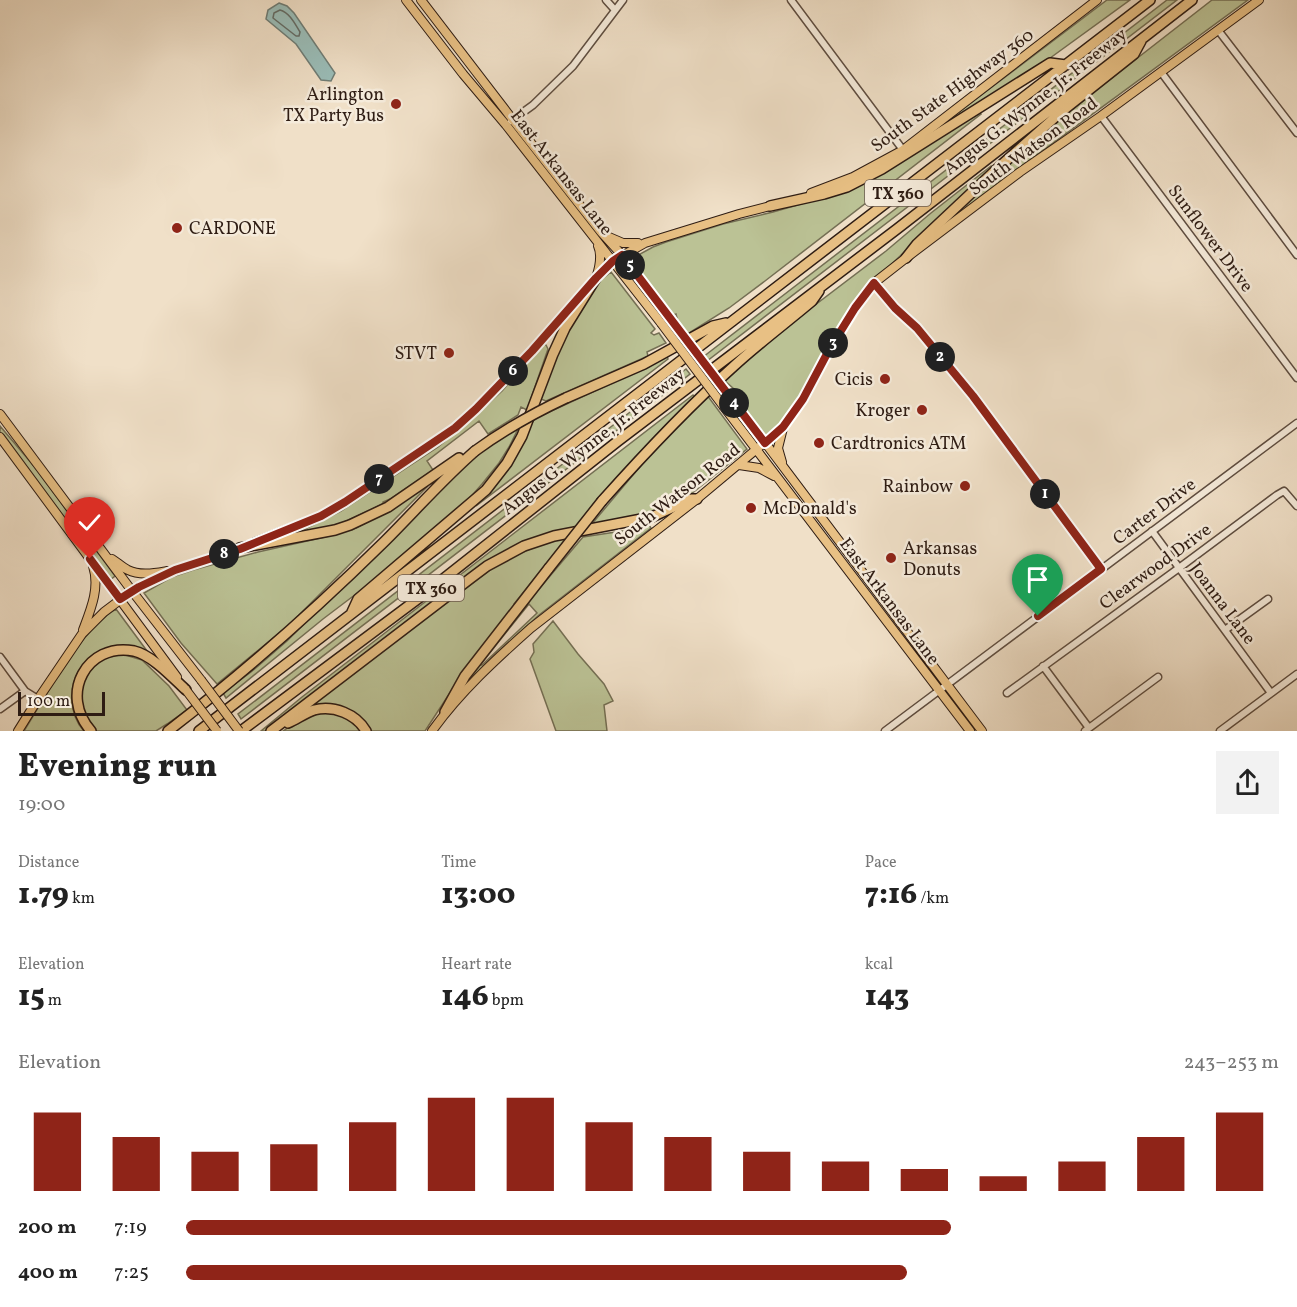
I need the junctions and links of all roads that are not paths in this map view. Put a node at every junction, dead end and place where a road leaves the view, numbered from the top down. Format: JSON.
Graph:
{"nodes":[{"id":1,"x":421,"y":0,"type":"edge"},
{"id":2,"x":606,"y":0,"type":"edge"},
{"id":3,"x":623,"y":0,"type":"edge"},
{"id":4,"x":791,"y":0,"type":"edge"},
{"id":5,"x":1097,"y":0,"type":"edge"},
{"id":6,"x":1150,"y":0,"type":"edge"},
{"id":7,"x":1192,"y":0,"type":"edge"},
{"id":8,"x":1258,"y":0,"type":"edge"},
{"id":9,"x":408,"y":3,"type":"edge"},
{"id":10,"x":615,"y":10,"type":"junction"},
{"id":11,"x":1218,"y":30,"type":"junction"},
{"id":12,"x":1143,"y":38,"type":"junction"},
{"id":13,"x":1066,"y":65,"type":"junction"},
{"id":14,"x":1161,"y":72,"type":"junction"},
{"id":15,"x":1101,"y":116,"type":"junction"},
{"id":16,"x":510,"y":122,"type":"junction"},
{"id":17,"x":1297,"y":133,"type":"edge"},
{"id":18,"x":903,"y":150,"type":"junction"},
{"id":19,"x":770,"y":206,"type":"junction"},
{"id":20,"x":601,"y":232,"type":"junction"},
{"id":21,"x":591,"y":234,"type":"junction"},
{"id":22,"x":645,"y":243,"type":"junction"},
{"id":23,"x":622,"y":255,"type":"junction"},
{"id":24,"x":1297,"y":255,"type":"edge"},
{"id":25,"x":906,"y":258,"type":"junction"},
{"id":26,"x":613,"y":261,"type":"junction"},
{"id":27,"x":596,"y":278,"type":"junction"},
{"id":28,"x":874,"y":283,"type":"junction"},
{"id":29,"x":823,"y":284,"type":"junction"},
{"id":30,"x":731,"y":322,"type":"junction"},
{"id":31,"x":1297,"y":378,"type":"edge"},
{"id":32,"x":0,"y":414,"type":"edge"},
{"id":33,"x":1297,"y":423,"type":"edge"},
{"id":34,"x":783,"y":427,"type":"junction"},
{"id":35,"x":0,"y":437,"type":"edge"},
{"id":36,"x":765,"y":443,"type":"junction"},
{"id":37,"x":757,"y":450,"type":"junction"},
{"id":38,"x":475,"y":451,"type":"junction"},
{"id":39,"x":739,"y":465,"type":"junction"},
{"id":40,"x":787,"y":472,"type":"junction"},
{"id":41,"x":782,"y":483,"type":"junction"},
{"id":42,"x":697,"y":499,"type":"junction"},
{"id":43,"x":1297,"y":506,"type":"edge"},
{"id":44,"x":1152,"y":531,"type":"junction"},
{"id":45,"x":240,"y":549,"type":"junction"},
{"id":46,"x":105,"y":554,"type":"junction"},
{"id":47,"x":90,"y":559,"type":"junction"},
{"id":48,"x":1179,"y":568,"type":"junction"},
{"id":49,"x":1101,"y":569,"type":"junction"},
{"id":50,"x":175,"y":570,"type":"junction"},
{"id":51,"x":132,"y":591,"type":"junction"},
{"id":52,"x":1268,"y":598,"type":"dead end"},
{"id":53,"x":120,"y":599,"type":"junction"},
{"id":54,"x":351,"y":614,"type":"junction"},
{"id":55,"x":1225,"y":630,"type":"junction"},
{"id":56,"x":82,"y":634,"type":"junction"},
{"id":57,"x":0,"y":657,"type":"edge"},
{"id":58,"x":1043,"y":666,"type":"junction"},
{"id":59,"x":1297,"y":674,"type":"edge"},
{"id":60,"x":1158,"y":677,"type":"dead end"},
{"id":61,"x":947,"y":684,"type":"junction"},
{"id":62,"x":939,"y":689,"type":"junction"},
{"id":63,"x":186,"y":690,"type":"junction"},
{"id":64,"x":25,"y":691,"type":"junction"},
{"id":65,"x":1007,"y":693,"type":"dead end"},
{"id":66,"x":1271,"y":693,"type":"junction"},
{"id":67,"x":38,"y":699,"type":"junction"},
{"id":68,"x":0,"y":710,"type":"edge"},
{"id":69,"x":445,"y":712,"type":"junction"},
{"id":70,"x":171,"y":729,"type":"edge"},
{"id":71,"x":1087,"y":729,"type":"edge"},
{"id":72,"x":273,"y":730,"type":"edge"},
{"id":73,"x":18,"y":731,"type":"edge"},
{"id":74,"x":91,"y":731,"type":"edge"},
{"id":75,"x":162,"y":731,"type":"edge"},
{"id":76,"x":199,"y":731,"type":"edge"},
{"id":77,"x":217,"y":731,"type":"edge"},
{"id":78,"x":240,"y":731,"type":"edge"},
{"id":79,"x":366,"y":731,"type":"edge"},
{"id":80,"x":432,"y":731,"type":"edge"},
{"id":81,"x":885,"y":731,"type":"edge"},
{"id":82,"x":970,"y":731,"type":"edge"},
{"id":83,"x":982,"y":731,"type":"edge"},
{"id":84,"x":1220,"y":731,"type":"edge"}],
"edges":[{"from":1,"to":16,"type":"main road"},
{"from":2,"to":10,"type":"street"},
{"from":3,"to":10,"type":"street"},
{"from":4,"to":18,"type":"street"},
{"from":5,"to":18,"type":"main road","name":"South State Highway 360"},
{"from":6,"to":13,"type":"highway","name":"Angus G. Wynne, Jr. Freeway","number":"TX 360"},
{"from":7,"to":12,"type":"highway","name":"Angus G. Wynne, Jr. Freeway","number":"TX 360"},
{"from":8,"to":11,"type":"main road","name":"South Watson Road"},
{"from":9,"to":16,"type":"main road","name":"East Arkansas Lane"},
{"from":10,"to":16,"type":"street"},
{"from":11,"to":14,"type":"main road","name":"South Watson Road"},
{"from":11,"to":17,"type":"street"},
{"from":12,"to":25,"type":"highway"},
{"from":12,"to":29,"type":"highway","name":"Angus G. Wynne, Jr. Freeway","number":"TX 360"},
{"from":13,"to":19,"type":"highway"},
{"from":13,"to":30,"type":"highway","name":"Angus G. Wynne, Jr. Freeway","number":"TX 360"},
{"from":14,"to":15,"type":"main road","name":"South Watson Road"},
{"from":14,"to":24,"type":"street"},
{"from":15,"to":25,"type":"main road","name":"South Watson Road"},
{"from":15,"to":31,"type":"street","name":"Sunflower Drive"},
{"from":16,"to":20,"type":"main road","name":"East Arkansas Lane"},
{"from":16,"to":21,"type":"main road","name":"East Arkansas Lane"},
{"from":18,"to":19,"type":"main road","name":"South State Highway 360"},
{"from":19,"to":22,"type":"main road","name":"South State Highway 360"},
{"from":20,"to":22,"type":"main road"},
{"from":20,"to":23,"type":"main road","name":"East Arkansas Lane"},
{"from":21,"to":26,"type":"main road","name":"East Arkansas Lane"},
{"from":21,"to":27,"type":"main road"},
{"from":22,"to":23,"type":"main road","name":"South State Highway 360"},
{"from":23,"to":26,"type":"main road","name":"South State Highway 360"},
{"from":23,"to":36,"type":"main road","name":"East Arkansas Lane","bridge":true},
{"from":25,"to":28,"type":"main road","name":"South Watson Road"},
{"from":26,"to":27,"type":"main road"},
{"from":26,"to":37,"type":"main road","name":"East Arkansas Lane","bridge":true},
{"from":27,"to":45,"type":"main road"},
{"from":27,"to":54,"type":"highway"},
{"from":28,"to":34,"type":"main road","name":"South Watson Road"},
{"from":28,"to":49,"type":"street"},
{"from":29,"to":69,"type":"highway","bridge":true},
{"from":29,"to":78,"type":"highway","name":"Angus G. Wynne, Jr. Freeway","number":"TX 360"},
{"from":30,"to":38,"type":"highway","bridge":true},
{"from":30,"to":54,"type":"highway","name":"Angus G. Wynne, Jr. Freeway","number":"TX 360"},
{"from":32,"to":46,"type":"main road"},
{"from":33,"to":44,"type":"street","name":"Carter Drive"},
{"from":34,"to":36,"type":"main road","name":"South Watson Road"},
{"from":34,"to":40,"type":"main road"},
{"from":35,"to":47,"type":"main road"},
{"from":36,"to":37,"type":"main road","name":"South Watson Road"},
{"from":36,"to":40,"type":"main road","name":"East Arkansas Lane"},
{"from":37,"to":39,"type":"main road","name":"South Watson Road"},
{"from":37,"to":41,"type":"main road","name":"East Arkansas Lane"},
{"from":38,"to":45,"type":"highway"},
{"from":38,"to":70,"type":"highway"},
{"from":39,"to":41,"type":"main road"},
{"from":39,"to":42,"type":"main road","name":"South Watson Road"},
{"from":40,"to":61,"type":"main road","name":"East Arkansas Lane"},
{"from":41,"to":62,"type":"main road","name":"East Arkansas Lane"},
{"from":42,"to":69,"type":"main road","name":"South Watson Road"},
{"from":42,"to":72,"type":"highway"},
{"from":43,"to":48,"type":"street","name":"Clearwood Drive"},
{"from":44,"to":48,"type":"street","name":"Joanna Lane"},
{"from":44,"to":49,"type":"street","name":"Carter Drive"},
{"from":45,"to":50,"type":"main road"},
{"from":46,"to":50,"type":"main road"},
{"from":46,"to":51,"type":"main road"},
{"from":47,"to":53,"type":"main road"},
{"from":47,"to":56,"type":"main road"},
{"from":48,"to":55,"type":"street","name":"Joanna Lane"},
{"from":48,"to":58,"type":"street","name":"Clearwood Drive"},
{"from":49,"to":61,"type":"street","name":"Carter Drive"},
{"from":50,"to":51,"type":"main road"},
{"from":51,"to":53,"type":"main road"},
{"from":51,"to":78,"type":"main road","bridge":true},
{"from":52,"to":55,"type":"street"},
{"from":53,"to":56,"type":"main road"},
{"from":53,"to":63,"type":"main road"},
{"from":54,"to":76,"type":"highway","name":"Angus G. Wynne, Jr. Freeway","number":"TX 360"},
{"from":55,"to":66,"type":"street","name":"Joanna Lane"},
{"from":56,"to":67,"type":"main road"},
{"from":57,"to":64,"type":"street"},
{"from":58,"to":65,"type":"street","name":"Clearwood Drive"},
{"from":58,"to":71,"type":"street"},
{"from":59,"to":66,"type":"street"},
{"from":60,"to":71,"type":"street"},
{"from":61,"to":62,"type":"street","name":"Carter Drive"},
{"from":61,"to":83,"type":"main road","name":"East Arkansas Lane"},
{"from":62,"to":81,"type":"street","name":"Carter Drive"},
{"from":62,"to":82,"type":"main road","name":"East Arkansas Lane"},
{"from":63,"to":74,"type":"highway"},
{"from":63,"to":77,"type":"main road","bridge":true},
{"from":64,"to":67,"type":"street"},
{"from":64,"to":68,"type":"street"},
{"from":66,"to":84,"type":"street"},
{"from":67,"to":73,"type":"main road"},
{"from":69,"to":80,"type":"main road","name":"South Watson Road"},
{"from":70,"to":75,"type":"highway"},
{"from":72,"to":79,"type":"highway"}]}
